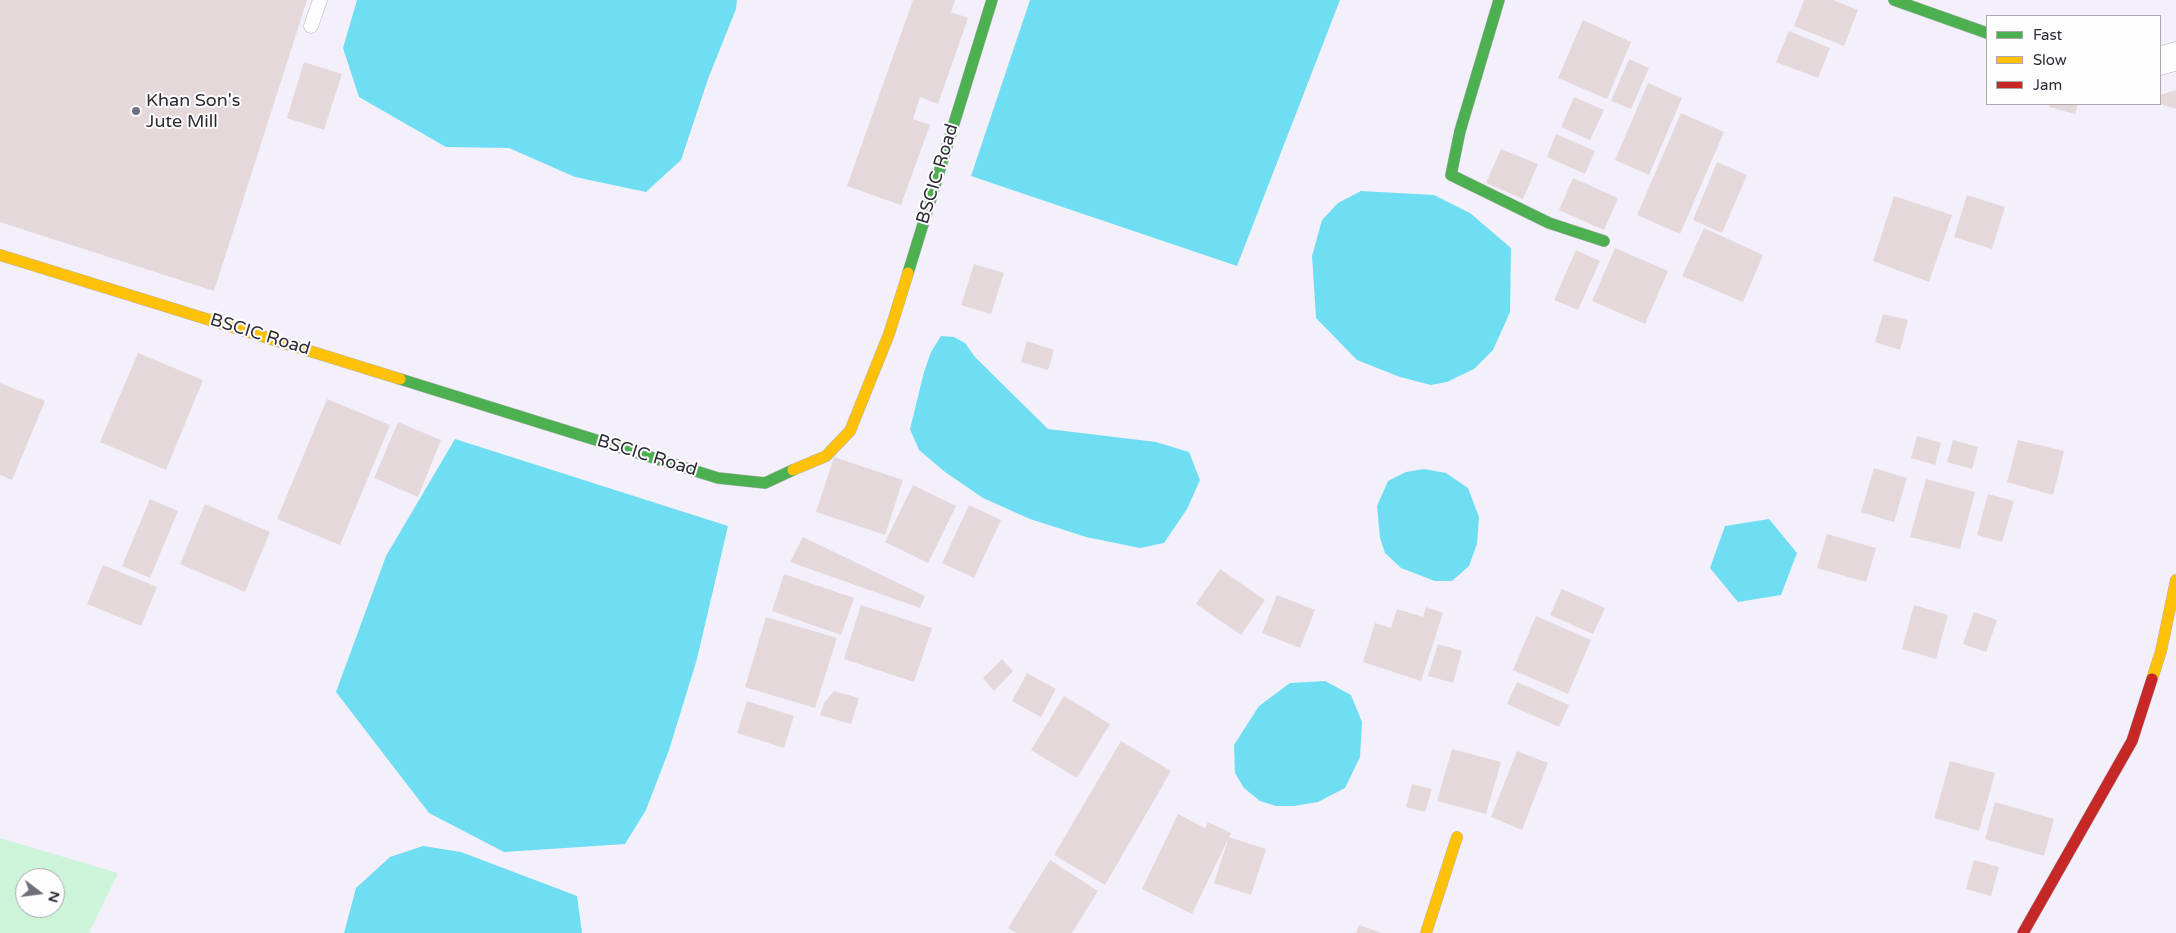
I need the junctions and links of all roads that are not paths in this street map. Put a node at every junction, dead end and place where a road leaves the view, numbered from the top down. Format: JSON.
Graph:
{"nodes":[{"id":1,"x":320,"y":0,"type":"edge"},
{"id":2,"x":992,"y":0,"type":"edge"},
{"id":3,"x":1499,"y":0,"type":"edge"},
{"id":4,"x":1894,"y":0,"type":"edge"},
{"id":5,"x":311,"y":26,"type":"dead end"},
{"id":6,"x":1986,"y":33,"type":"edge"},
{"id":7,"x":2176,"y":56,"type":"edge"},
{"id":8,"x":2161,"y":61,"type":"edge"},
{"id":9,"x":1604,"y":241,"type":"dead end"},
{"id":10,"x":0,"y":255,"type":"edge"},
{"id":11,"x":2176,"y":580,"type":"edge"},
{"id":12,"x":1457,"y":837,"type":"dead end"},
{"id":13,"x":1426,"y":933,"type":"edge"},
{"id":14,"x":2023,"y":933,"type":"edge"}],
"edges":[{"from":1,"to":5,"type":"lane"},
{"from":2,"to":10,"type":"street","name":"BSCIC Road"},
{"from":3,"to":9,"type":"street"},
{"from":4,"to":6,"type":"street"},
{"from":7,"to":8,"type":"street"},
{"from":11,"to":14,"type":"street"},
{"from":12,"to":13,"type":"street"}]}
